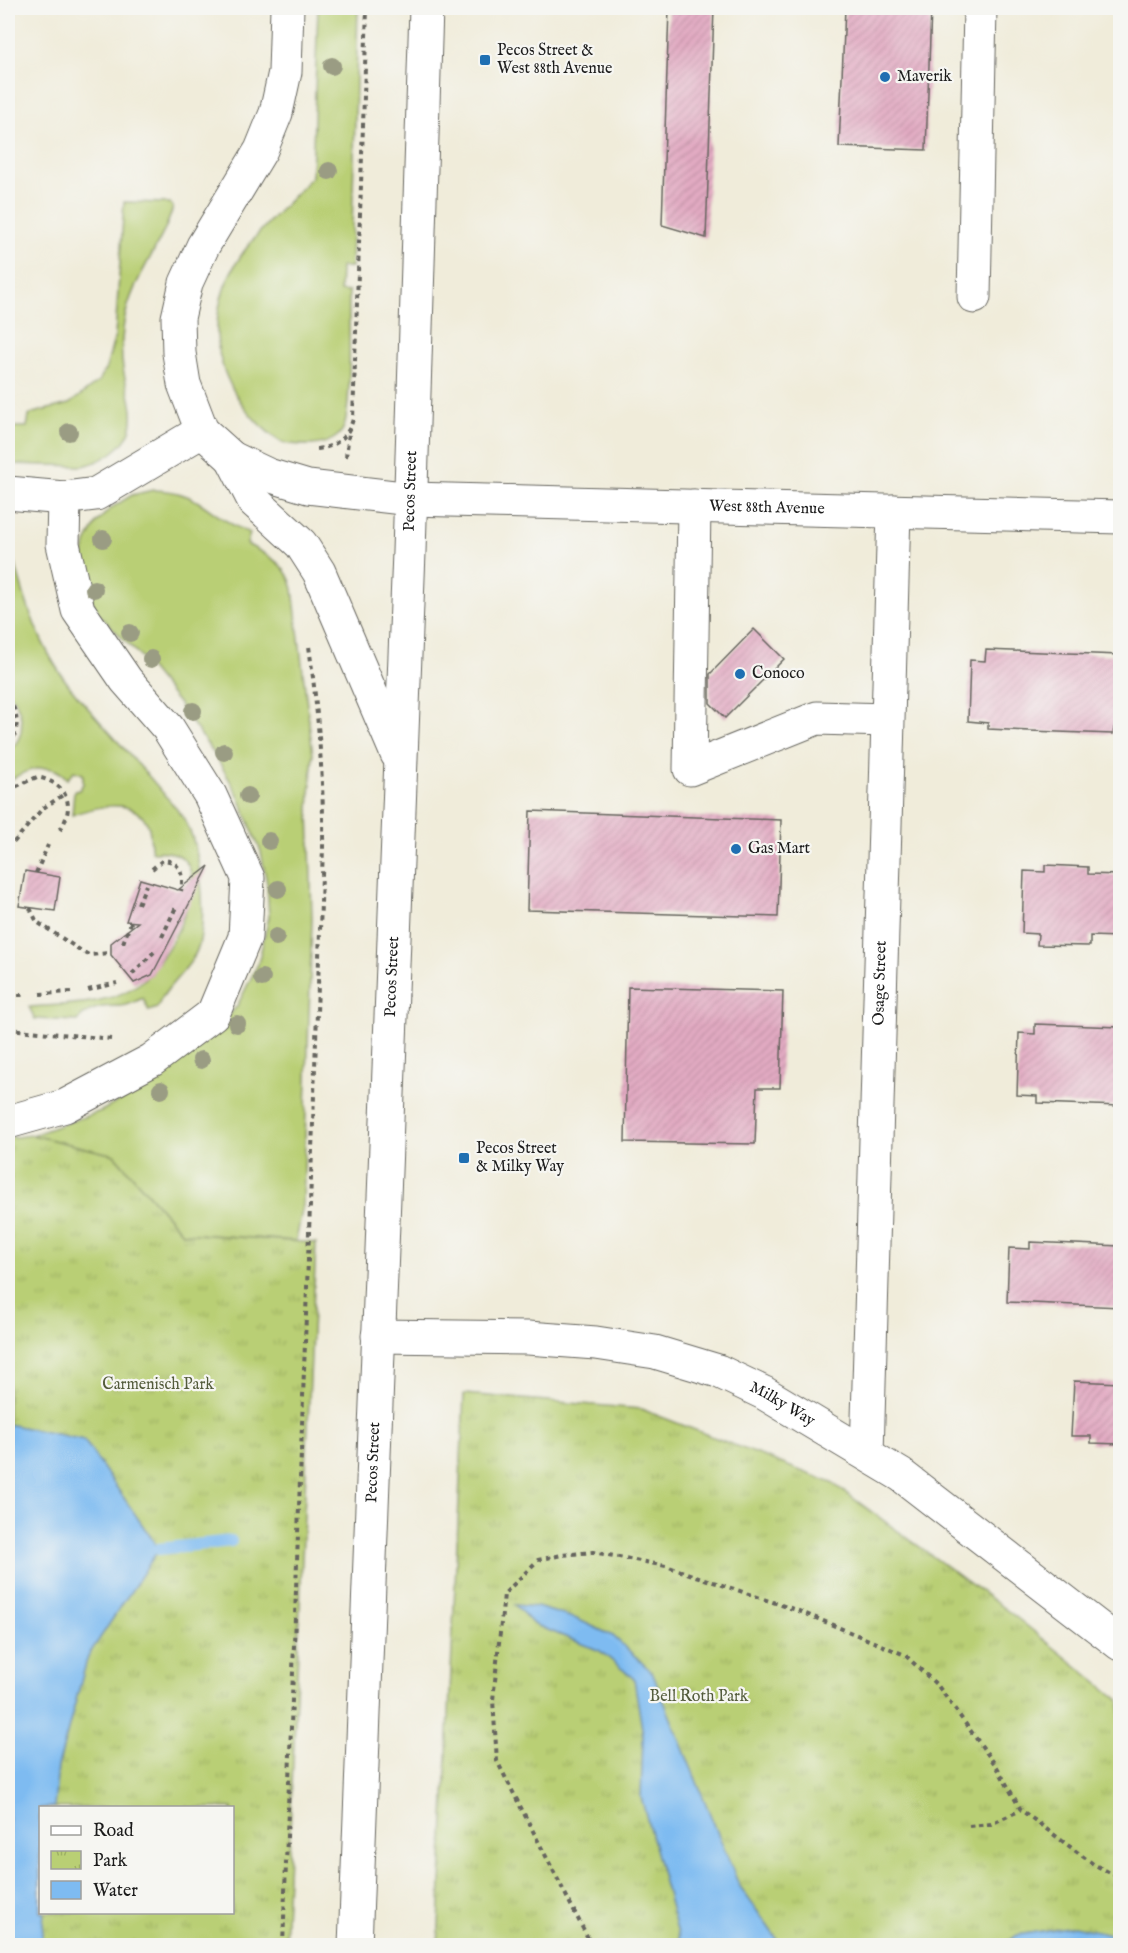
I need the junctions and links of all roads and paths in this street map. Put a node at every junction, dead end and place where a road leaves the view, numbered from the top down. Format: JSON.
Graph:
{"nodes":[{"id":1,"x":287,"y":8,"type":"edge"},
{"id":2,"x":367,"y":8,"type":"edge"},
{"id":3,"x":426,"y":8,"type":"edge"},
{"id":4,"x":980,"y":8,"type":"edge"},
{"id":5,"x":974,"y":297,"type":"dead end"},
{"id":6,"x":202,"y":431,"type":"junction"},
{"id":7,"x":313,"y":450,"type":"dead end"},
{"id":8,"x":232,"y":458,"type":"junction"},
{"id":9,"x":8,"y":493,"type":"edge"},
{"id":10,"x":64,"y":498,"type":"junction"},
{"id":11,"x":411,"y":499,"type":"junction"},
{"id":12,"x":694,"y":506,"type":"junction"},
{"id":13,"x":894,"y":511,"type":"junction"},
{"id":14,"x":1120,"y":517,"type":"edge"},
{"id":15,"x":308,"y":640,"type":"dead end"},
{"id":16,"x":8,"y":699,"type":"edge"},
{"id":17,"x":887,"y":720,"type":"junction"},
{"id":18,"x":8,"y":745,"type":"edge"},
{"id":19,"x":400,"y":762,"type":"junction"},
{"id":20,"x":8,"y":789,"type":"edge"},
{"id":21,"x":66,"y":793,"type":"junction"},
{"id":22,"x":58,"y":832,"type":"dead end"},
{"id":23,"x":48,"y":846,"type":"dead end"},
{"id":24,"x":8,"y":849,"type":"edge"},
{"id":25,"x":152,"y":869,"type":"dead end"},
{"id":26,"x":36,"y":873,"type":"dead end"},
{"id":27,"x":146,"y":885,"type":"dead end"},
{"id":28,"x":181,"y":891,"type":"dead end"},
{"id":29,"x":138,"y":904,"type":"dead end"},
{"id":30,"x":176,"y":907,"type":"dead end"},
{"id":31,"x":30,"y":908,"type":"dead end"},
{"id":32,"x":132,"y":920,"type":"dead end"},
{"id":33,"x":162,"y":938,"type":"dead end"},
{"id":34,"x":123,"y":943,"type":"dead end"},
{"id":35,"x":154,"y":952,"type":"dead end"},
{"id":36,"x":110,"y":953,"type":"dead end"},
{"id":37,"x":132,"y":974,"type":"dead end"},
{"id":38,"x":117,"y":983,"type":"dead end"},
{"id":39,"x":88,"y":990,"type":"dead end"},
{"id":40,"x":71,"y":992,"type":"dead end"},
{"id":41,"x":8,"y":994,"type":"edge"},
{"id":42,"x":40,"y":994,"type":"dead end"},
{"id":43,"x":24,"y":995,"type":"dead end"},
{"id":44,"x":8,"y":1029,"type":"edge"},
{"id":45,"x":152,"y":1060,"type":"junction"},
{"id":46,"x":8,"y":1122,"type":"edge"},
{"id":47,"x":378,"y":1335,"type":"junction"},
{"id":48,"x":867,"y":1454,"type":"junction"},
{"id":49,"x":1120,"y":1644,"type":"edge"},
{"id":50,"x":1021,"y":1810,"type":"junction"},
{"id":51,"x":969,"y":1826,"type":"dead end"},
{"id":52,"x":1120,"y":1878,"type":"edge"},
{"id":53,"x":283,"y":1946,"type":"edge"},
{"id":54,"x":355,"y":1946,"type":"edge"},
{"id":55,"x":592,"y":1946,"type":"edge"}],
"edges":[{"from":1,"to":6,"type":"main road"},
{"from":2,"to":7,"type":"path"},
{"from":3,"to":11,"type":"main road","name":"Pecos Street"},
{"from":4,"to":5,"type":"main road"},
{"from":6,"to":8,"type":"main road"},
{"from":6,"to":10,"type":"main road"},
{"from":8,"to":11,"type":"main road","name":"West 88th Avenue"},
{"from":8,"to":19,"type":"main road"},
{"from":9,"to":10,"type":"main road"},
{"from":10,"to":45,"type":"main road"},
{"from":11,"to":12,"type":"main road","name":"West 88th Avenue"},
{"from":11,"to":19,"type":"main road","name":"Pecos Street"},
{"from":12,"to":13,"type":"main road","name":"West 88th Avenue"},
{"from":12,"to":17,"type":"main road"},
{"from":13,"to":14,"type":"main road","name":"West 88th Avenue"},
{"from":13,"to":17,"type":"main road","name":"Osage Street"},
{"from":15,"to":53,"type":"path"},
{"from":16,"to":18,"type":"path"},
{"from":17,"to":48,"type":"main road","name":"Osage Street"},
{"from":19,"to":47,"type":"main road","name":"Pecos Street"},
{"from":20,"to":21,"type":"path"},
{"from":21,"to":22,"type":"path"},
{"from":21,"to":24,"type":"path"},
{"from":23,"to":26,"type":"path"},
{"from":25,"to":28,"type":"path"},
{"from":27,"to":29,"type":"path"},
{"from":30,"to":33,"type":"path"},
{"from":31,"to":36,"type":"path"},
{"from":32,"to":34,"type":"path"},
{"from":35,"to":37,"type":"path"},
{"from":38,"to":39,"type":"path"},
{"from":40,"to":42,"type":"path"},
{"from":41,"to":43,"type":"path"},
{"from":41,"to":44,"type":"path"},
{"from":44,"to":45,"type":"path"},
{"from":45,"to":46,"type":"main road"},
{"from":47,"to":48,"type":"main road","name":"Milky Way"},
{"from":47,"to":54,"type":"main road","name":"Pecos Street"},
{"from":48,"to":49,"type":"main road","name":"Milky Way"},
{"from":50,"to":51,"type":"path"},
{"from":50,"to":52,"type":"path"},
{"from":50,"to":55,"type":"path"}]}
